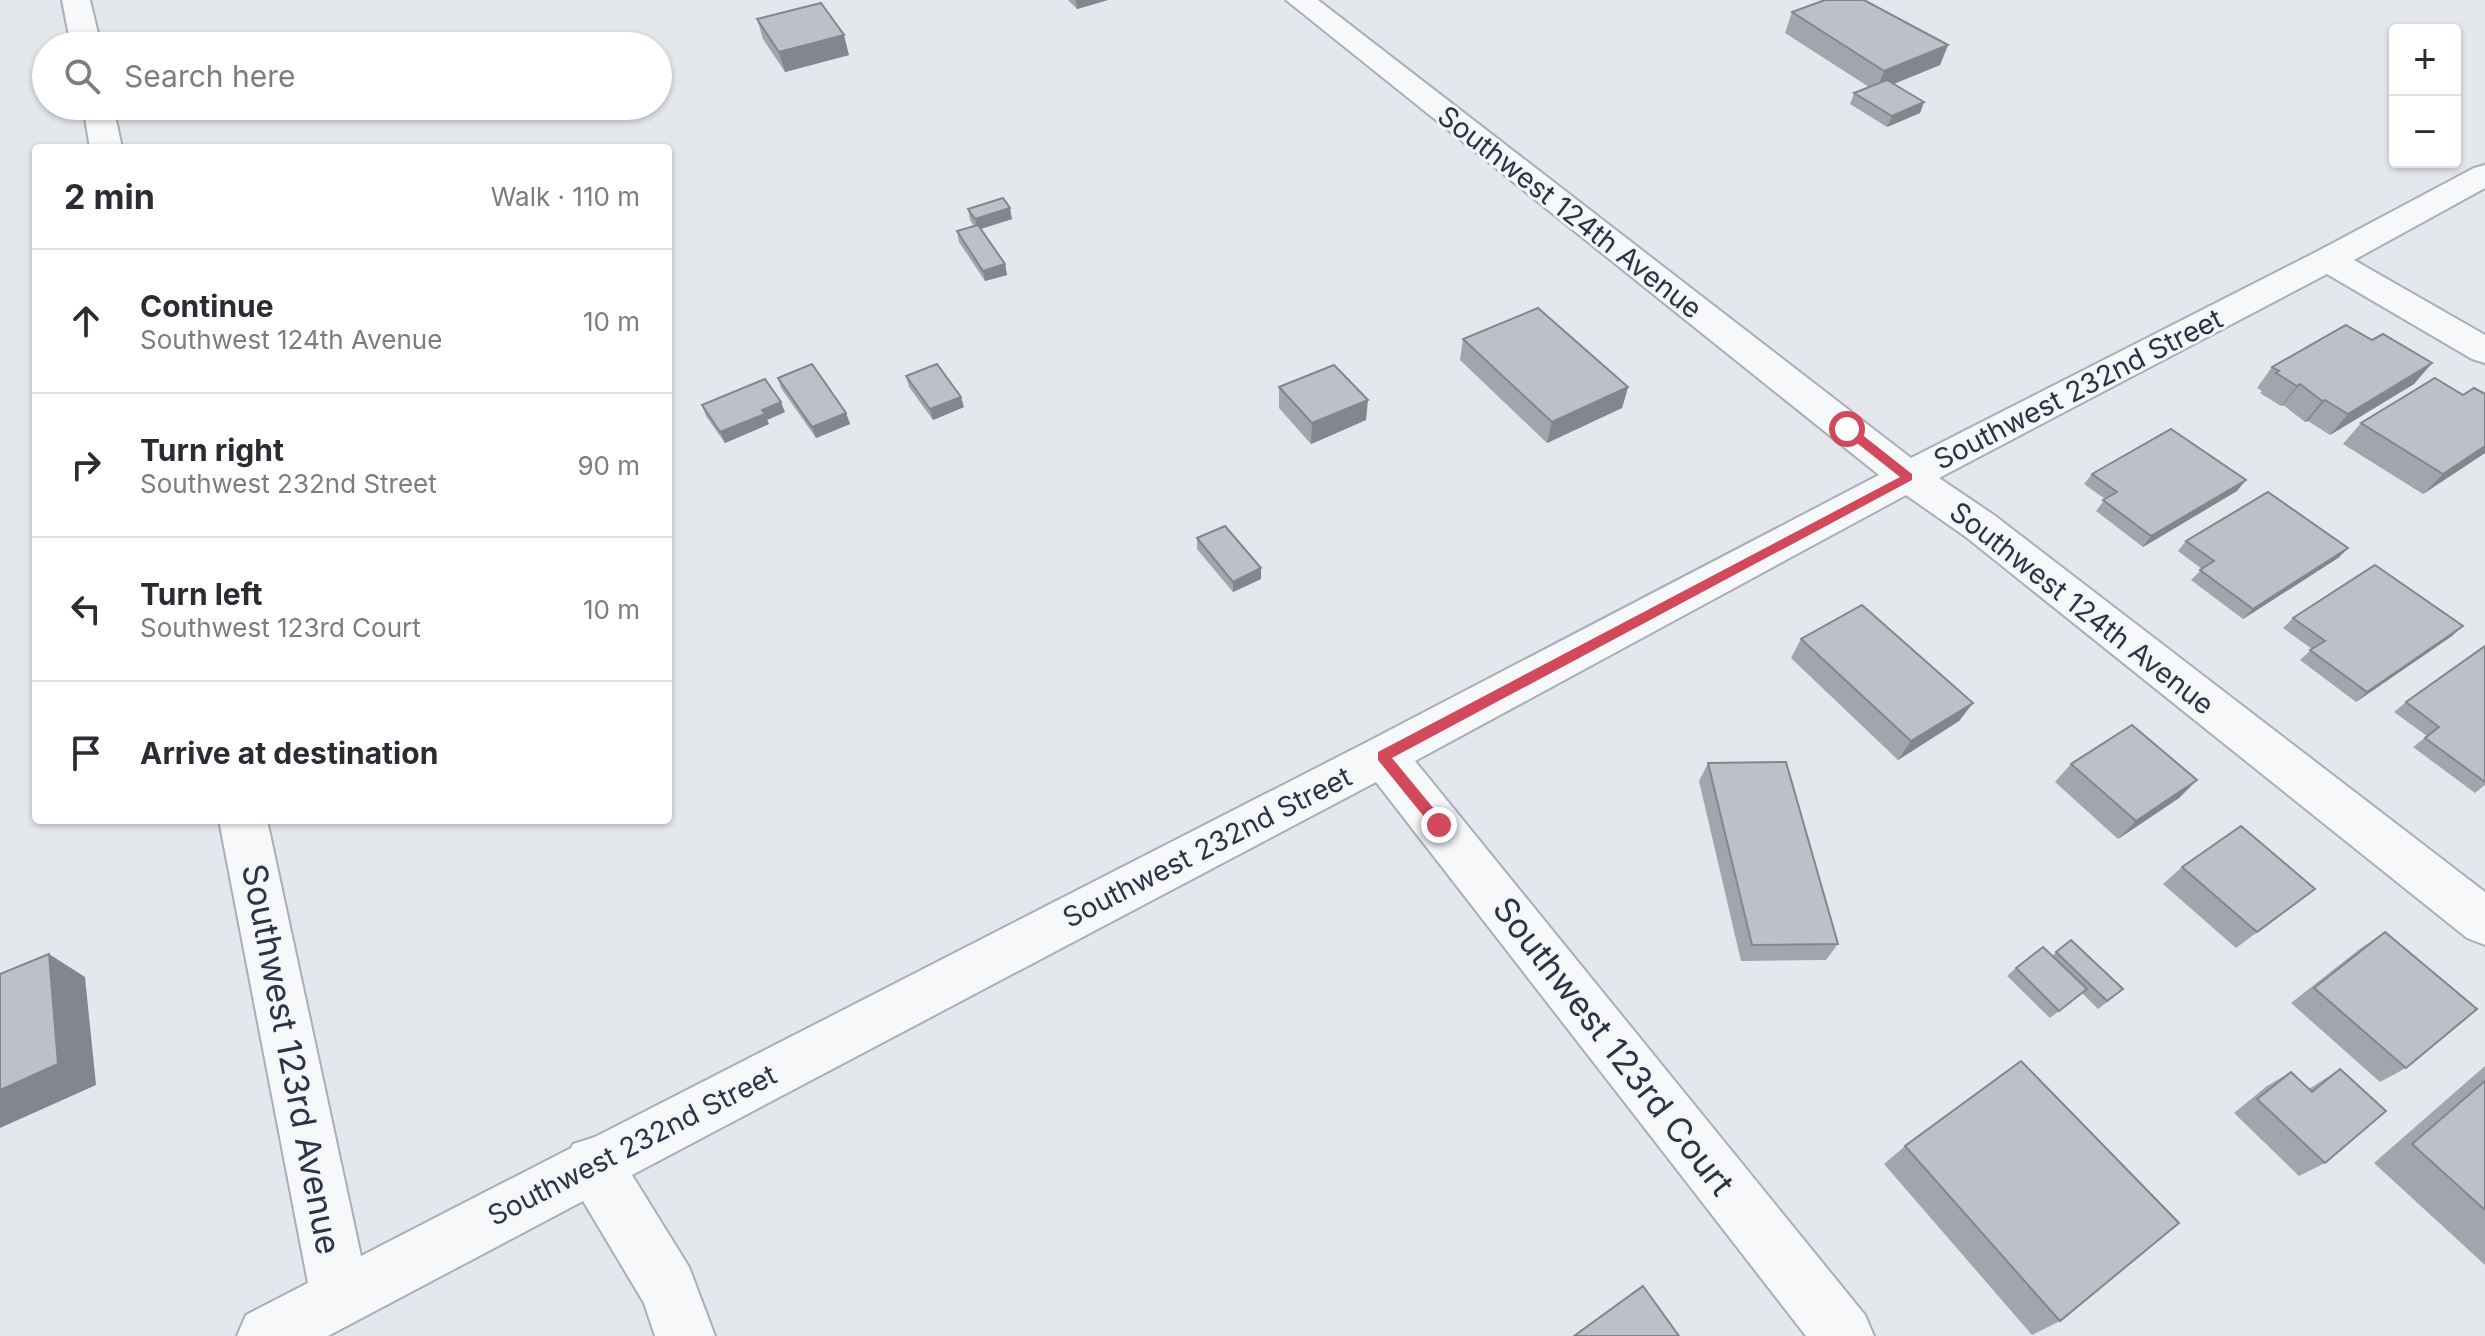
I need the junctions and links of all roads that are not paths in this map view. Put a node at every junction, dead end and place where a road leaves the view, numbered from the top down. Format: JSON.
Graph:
{"nodes":[{"id":1,"x":76,"y":0,"type":"edge"},
{"id":2,"x":1300,"y":0,"type":"edge"},
{"id":3,"x":83,"y":32,"type":"edge"},
{"id":4,"x":101,"y":120,"type":"edge"},
{"id":5,"x":105,"y":144,"type":"edge"},
{"id":6,"x":2485,"y":175,"type":"edge"},
{"id":7,"x":2328,"y":260,"type":"junction"},
{"id":8,"x":2485,"y":351,"type":"edge"},
{"id":9,"x":1908,"y":477,"type":"junction"},
{"id":10,"x":1383,"y":756,"type":"junction"},
{"id":11,"x":244,"y":824,"type":"edge"},
{"id":12,"x":2485,"y":922,"type":"edge"},
{"id":13,"x":593,"y":1164,"type":"junction"},
{"id":14,"x":340,"y":1297,"type":"junction"},
{"id":15,"x":267,"y":1336,"type":"edge"},
{"id":16,"x":685,"y":1336,"type":"edge"},
{"id":17,"x":1844,"y":1336,"type":"edge"}],
"edges":[{"from":1,"to":3,"type":"street"},
{"from":2,"to":9,"type":"street","name":"Southwest 124th Avenue"},
{"from":4,"to":5,"type":"street"},
{"from":6,"to":7,"type":"street","name":"Southwest 232nd Street"},
{"from":7,"to":8,"type":"street"},
{"from":7,"to":9,"type":"street","name":"Southwest 232nd Street"},
{"from":9,"to":10,"type":"street","name":"Southwest 232nd Street"},
{"from":9,"to":12,"type":"street","name":"Southwest 124th Avenue"},
{"from":10,"to":13,"type":"street","name":"Southwest 232nd Street"},
{"from":10,"to":17,"type":"street","name":"Southwest 123rd Court"},
{"from":11,"to":14,"type":"street","name":"Southwest 123rd Avenue"},
{"from":13,"to":14,"type":"street","name":"Southwest 232nd Street"},
{"from":13,"to":16,"type":"street"},
{"from":14,"to":15,"type":"street","name":"Southwest 232nd Street"}]}
